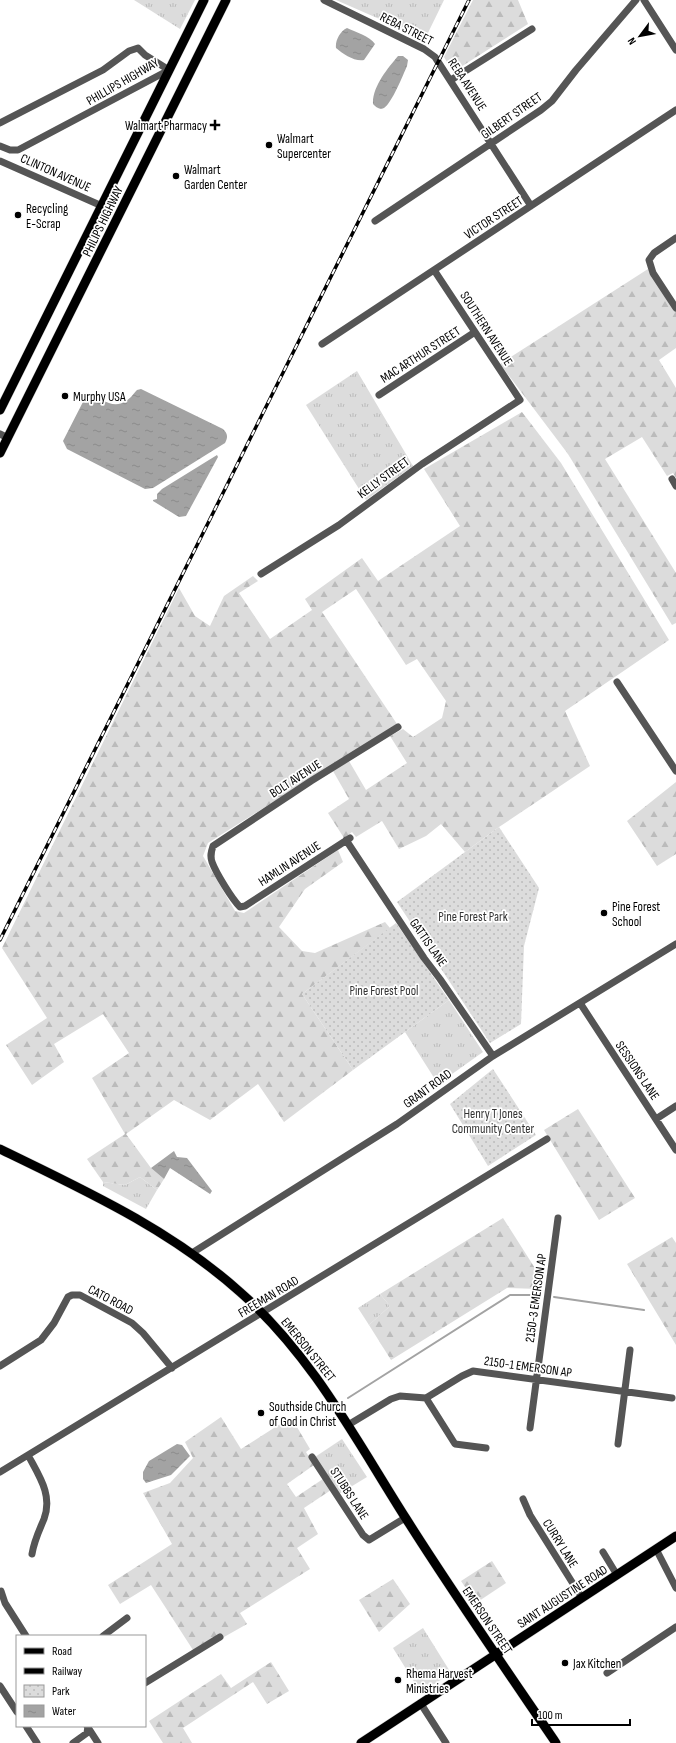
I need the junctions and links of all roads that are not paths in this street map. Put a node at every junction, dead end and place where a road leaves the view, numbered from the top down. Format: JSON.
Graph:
{"nodes":[{"id":1,"x":204,"y":0,"type":"edge"},
{"id":2,"x":226,"y":0,"type":"edge"},
{"id":3,"x":324,"y":0,"type":"edge"},
{"id":4,"x":636,"y":0,"type":"edge"},
{"id":5,"x":644,"y":0,"type":"edge"},
{"id":6,"x":532,"y":29,"type":"dead end"},
{"id":7,"x":676,"y":50,"type":"edge"},
{"id":8,"x":435,"y":57,"type":"joint"},
{"id":9,"x":169,"y":70,"type":"junction"},
{"id":10,"x":451,"y":80,"type":"junction"},
{"id":11,"x":676,"y":110,"type":"edge"},
{"id":12,"x":0,"y":123,"type":"edge"},
{"id":13,"x":491,"y":144,"type":"junction"},
{"id":14,"x":0,"y":146,"type":"edge"},
{"id":15,"x":0,"y":161,"type":"edge"},
{"id":16,"x":102,"y":206,"type":"junction"},
{"id":17,"x":531,"y":206,"type":"junction"},
{"id":18,"x":375,"y":221,"type":"dead end"},
{"id":19,"x":676,"y":238,"type":"edge"},
{"id":20,"x":434,"y":270,"type":"junction"},
{"id":21,"x":676,"y":308,"type":"edge"},
{"id":22,"x":475,"y":332,"type":"junction"},
{"id":23,"x":322,"y":344,"type":"dead end"},
{"id":24,"x":379,"y":395,"type":"dead end"},
{"id":25,"x":520,"y":400,"type":"joint"},
{"id":26,"x":0,"y":410,"type":"edge"},
{"id":27,"x":4,"y":436,"type":"edge"},
{"id":28,"x":0,"y":453,"type":"edge"},
{"id":29,"x":261,"y":574,"type":"dead end"},
{"id":30,"x":617,"y":682,"type":"dead end"},
{"id":31,"x":398,"y":727,"type":"dead end"},
{"id":32,"x":676,"y":771,"type":"edge"},
{"id":33,"x":348,"y":839,"type":"joint"},
{"id":34,"x":240,"y":906,"type":"joint"},
{"id":35,"x":676,"y":944,"type":"edge"},
{"id":36,"x":580,"y":1003,"type":"junction"},
{"id":37,"x":493,"y":1056,"type":"junction"},
{"id":38,"x":676,"y":1106,"type":"edge"},
{"id":39,"x":656,"y":1119,"type":"junction"},
{"id":40,"x":547,"y":1139,"type":"dead end"},
{"id":41,"x":0,"y":1149,"type":"edge"},
{"id":42,"x":676,"y":1150,"type":"edge"},
{"id":43,"x":558,"y":1218,"type":"dead end"},
{"id":44,"x":192,"y":1253,"type":"junction"},
{"id":45,"x":263,"y":1313,"type":"junction"},
{"id":46,"x":630,"y":1350,"type":"dead end"},
{"id":47,"x":0,"y":1366,"type":"edge"},
{"id":48,"x":172,"y":1368,"type":"junction"},
{"id":49,"x":536,"y":1379,"type":"junction"},
{"id":50,"x":625,"y":1391,"type":"junction"},
{"id":51,"x":426,"y":1398,"type":"junction"},
{"id":52,"x":672,"y":1398,"type":"dead end"},
{"id":53,"x":348,"y":1425,"type":"junction"},
{"id":54,"x":530,"y":1428,"type":"dead end"},
{"id":55,"x":618,"y":1444,"type":"dead end"},
{"id":56,"x":486,"y":1448,"type":"dead end"},
{"id":57,"x":28,"y":1456,"type":"junction"},
{"id":58,"x":312,"y":1457,"type":"dead end"},
{"id":59,"x":0,"y":1472,"type":"edge"},
{"id":60,"x":523,"y":1499,"type":"dead end"},
{"id":61,"x":406,"y":1518,"type":"junction"},
{"id":62,"x":676,"y":1536,"type":"edge"},
{"id":63,"x":656,"y":1549,"type":"junction"},
{"id":64,"x":603,"y":1552,"type":"dead end"},
{"id":65,"x":32,"y":1554,"type":"dead end"},
{"id":66,"x":617,"y":1575,"type":"junction"},
{"id":67,"x":676,"y":1588,"type":"edge"},
{"id":68,"x":1,"y":1591,"type":"edge"},
{"id":69,"x":582,"y":1598,"type":"junction"},
{"id":70,"x":127,"y":1618,"type":"dead end"},
{"id":71,"x":676,"y":1627,"type":"edge"},
{"id":72,"x":25,"y":1635,"type":"edge"},
{"id":73,"x":104,"y":1635,"type":"edge"},
{"id":74,"x":220,"y":1637,"type":"dead end"},
{"id":75,"x":496,"y":1654,"type":"junction"},
{"id":76,"x":607,"y":1672,"type":"dead end"},
{"id":77,"x":146,"y":1682,"type":"edge"},
{"id":78,"x":0,"y":1686,"type":"edge"},
{"id":79,"x":421,"y":1704,"type":"junction"},
{"id":80,"x":16,"y":1710,"type":"edge"},
{"id":81,"x":27,"y":1727,"type":"edge"},
{"id":82,"x":88,"y":1727,"type":"edge"},
{"id":83,"x":89,"y":1727,"type":"edge"},
{"id":84,"x":36,"y":1743,"type":"edge"},
{"id":85,"x":73,"y":1743,"type":"edge"},
{"id":86,"x":98,"y":1743,"type":"edge"},
{"id":87,"x":361,"y":1743,"type":"edge"},
{"id":88,"x":446,"y":1743,"type":"edge"},
{"id":89,"x":556,"y":1743,"type":"edge"}],
"edges":[{"from":1,"to":9,"type":"main road","name":"PHILIPS HIGHWAY"},
{"from":2,"to":27,"type":"main road","name":"PHILIPS HIGHWAY"},
{"from":3,"to":8,"type":"street","name":"REBA STREET"},
{"from":4,"to":13,"type":"street","name":"GILBERT STREET"},
{"from":5,"to":7,"type":"street"},
{"from":6,"to":10,"type":"street"},
{"from":8,"to":10,"type":"street","name":"REBA AVENUE"},
{"from":9,"to":12,"type":"street","name":"PHILLIPS HIGHWAY"},
{"from":9,"to":14,"type":"street","name":"PHILLIPS HIGHWAY"},
{"from":9,"to":16,"type":"main road","name":"PHILIPS HIGHWAY"},
{"from":10,"to":13,"type":"street","name":"REBA AVENUE"},
{"from":11,"to":17,"type":"street","name":"VICTOR STREET"},
{"from":13,"to":17,"type":"street","name":"REBA AVENUE"},
{"from":13,"to":18,"type":"street","name":"GILBERT STREET"},
{"from":15,"to":16,"type":"street","name":"CLINTON AVENUE"},
{"from":16,"to":26,"type":"main road","name":"PHILIPS HIGHWAY"},
{"from":17,"to":20,"type":"street","name":"VICTOR STREET"},
{"from":19,"to":21,"type":"street"},
{"from":20,"to":22,"type":"street","name":"SOUTHERN AVENUE"},
{"from":20,"to":23,"type":"street","name":"VICTOR STREET"},
{"from":22,"to":24,"type":"street","name":"MAC ARTHUR STREET"},
{"from":22,"to":25,"type":"street","name":"SOUTHERN AVENUE"},
{"from":25,"to":29,"type":"street","name":"KELLY STREET"},
{"from":27,"to":28,"type":"main road","name":"PHILIPS HIGHWAY"},
{"from":30,"to":32,"type":"street"},
{"from":31,"to":34,"type":"street","name":"BOLT AVENUE"},
{"from":33,"to":34,"type":"street","name":"HAMLIN AVENUE"},
{"from":33,"to":37,"type":"street","name":"GATTIS LANE"},
{"from":35,"to":36,"type":"street","name":"GRANT ROAD"},
{"from":36,"to":37,"type":"street","name":"GRANT ROAD"},
{"from":36,"to":39,"type":"street","name":"SESSIONS LANE"},
{"from":37,"to":44,"type":"street","name":"GRANT ROAD"},
{"from":38,"to":39,"type":"street"},
{"from":39,"to":42,"type":"street","name":"SESSIONS LANE"},
{"from":40,"to":45,"type":"street","name":"FREEMAN ROAD"},
{"from":41,"to":44,"type":"main road","name":"EMERSON STREET"},
{"from":43,"to":49,"type":"street","name":"2150-3 EMERSON AP"},
{"from":44,"to":45,"type":"main road","name":"EMERSON STREET"},
{"from":45,"to":48,"type":"street","name":"FREEMAN ROAD"},
{"from":45,"to":53,"type":"main road","name":"EMERSON STREET"},
{"from":46,"to":50,"type":"street"},
{"from":47,"to":48,"type":"street","name":"CATO ROAD"},
{"from":48,"to":57,"type":"street","name":"FREEMAN ROAD"},
{"from":49,"to":50,"type":"street","name":"2150-1 EMERSON AP"},
{"from":49,"to":51,"type":"street","name":"2150-1 EMERSON AP"},
{"from":49,"to":54,"type":"street","name":"2150-3 EMERSON AP"},
{"from":50,"to":52,"type":"street","name":"2150-1 EMERSON AP"},
{"from":50,"to":55,"type":"street"},
{"from":51,"to":53,"type":"street"},
{"from":51,"to":56,"type":"street"},
{"from":53,"to":61,"type":"main road","name":"EMERSON STREET"},
{"from":57,"to":59,"type":"street","name":"FREEMAN ROAD"},
{"from":57,"to":65,"type":"street"},
{"from":58,"to":61,"type":"street","name":"STUBBS LANE"},
{"from":60,"to":69,"type":"street","name":"CURRY LANE"},
{"from":61,"to":75,"type":"main road","name":"EMERSON STREET"},
{"from":62,"to":63,"type":"main road","name":"SAINT AUGUSTINE ROAD"},
{"from":63,"to":66,"type":"main road","name":"SAINT AUGUSTINE ROAD"},
{"from":63,"to":67,"type":"street"},
{"from":64,"to":66,"type":"street"},
{"from":66,"to":69,"type":"main road","name":"SAINT AUGUSTINE ROAD"},
{"from":68,"to":72,"type":"street"},
{"from":69,"to":75,"type":"main road","name":"SAINT AUGUSTINE ROAD"},
{"from":70,"to":73,"type":"street"},
{"from":71,"to":76,"type":"street"},
{"from":74,"to":77,"type":"street"},
{"from":75,"to":79,"type":"main road","name":"SAINT AUGUSTINE ROAD"},
{"from":75,"to":89,"type":"main road","name":"EMERSON STREET"},
{"from":78,"to":80,"type":"street"},
{"from":79,"to":87,"type":"main road","name":"SAINT AUGUSTINE ROAD"},
{"from":79,"to":88,"type":"street"},
{"from":81,"to":84,"type":"street"},
{"from":82,"to":85,"type":"street"},
{"from":83,"to":86,"type":"street"}]}
